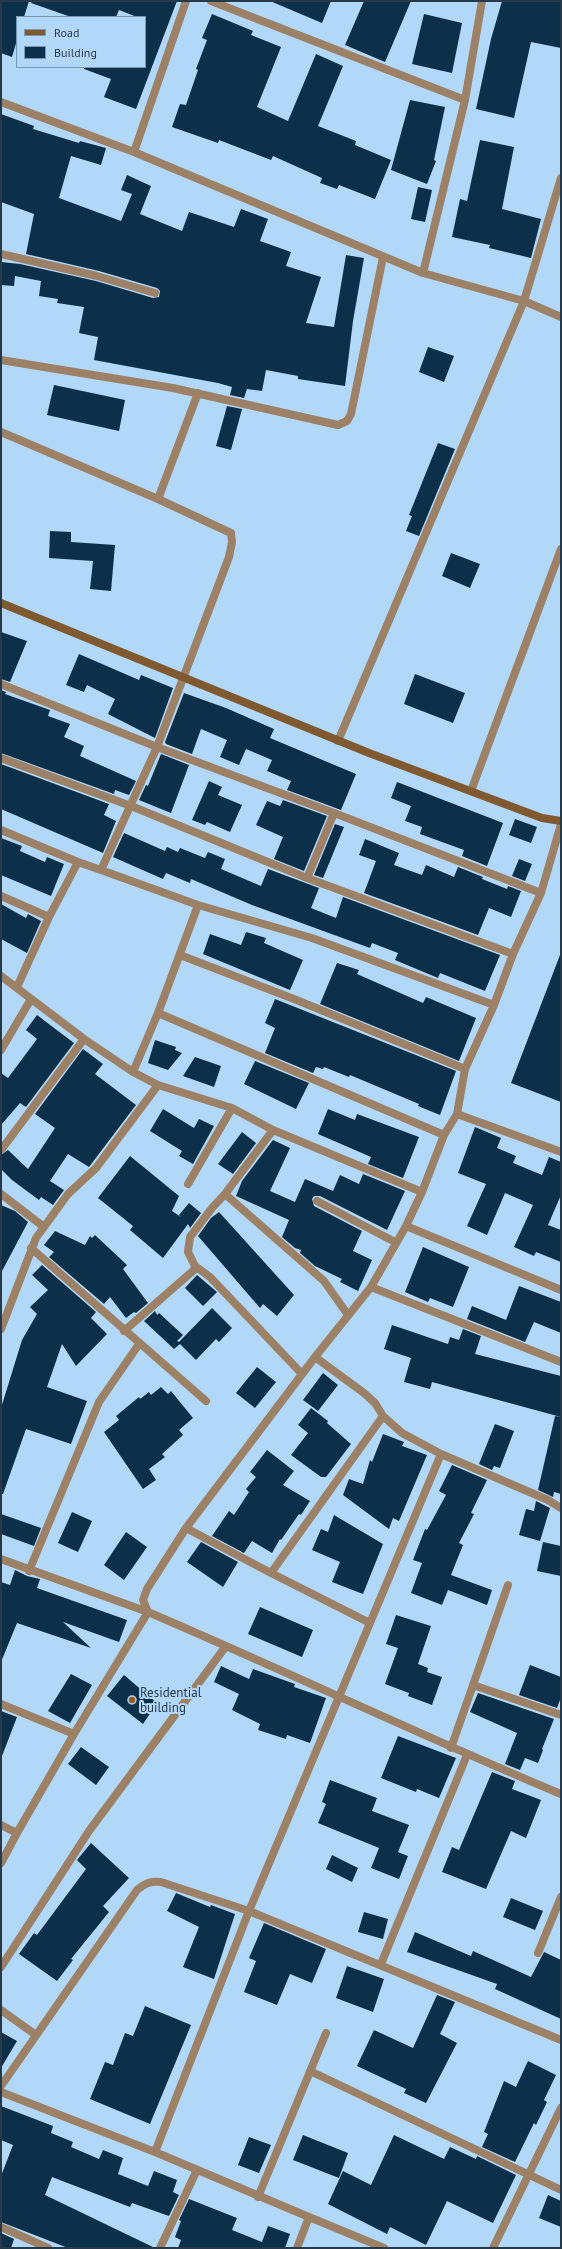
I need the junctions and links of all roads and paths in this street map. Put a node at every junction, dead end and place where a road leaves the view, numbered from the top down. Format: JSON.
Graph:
{"nodes":[{"id":1,"x":186,"y":1,"type":"edge"},
{"id":2,"x":211,"y":1,"type":"edge"},
{"id":3,"x":482,"y":1,"type":"edge"},
{"id":4,"x":465,"y":100,"type":"junction"},
{"id":5,"x":1,"y":102,"type":"edge"},
{"id":6,"x":134,"y":152,"type":"junction"},
{"id":7,"x":561,"y":178,"type":"edge"},
{"id":8,"x":1,"y":254,"type":"edge"},
{"id":9,"x":383,"y":257,"type":"junction"},
{"id":10,"x":423,"y":273,"type":"junction"},
{"id":11,"x":155,"y":293,"type":"dead end"},
{"id":12,"x":524,"y":301,"type":"junction"},
{"id":13,"x":561,"y":318,"type":"edge"},
{"id":14,"x":1,"y":360,"type":"edge"},
{"id":15,"x":198,"y":393,"type":"junction"},
{"id":16,"x":1,"y":432,"type":"edge"},
{"id":17,"x":158,"y":499,"type":"junction"},
{"id":18,"x":561,"y":549,"type":"edge"},
{"id":19,"x":1,"y":602,"type":"edge"},
{"id":20,"x":185,"y":677,"type":"junction"},
{"id":21,"x":1,"y":684,"type":"edge"},
{"id":22,"x":338,"y":740,"type":"junction"},
{"id":23,"x":157,"y":747,"type":"junction"},
{"id":24,"x":1,"y":758,"type":"edge"},
{"id":25,"x":472,"y":791,"type":"junction"},
{"id":26,"x":131,"y":806,"type":"junction"},
{"id":27,"x":334,"y":813,"type":"junction"},
{"id":28,"x":561,"y":823,"type":"edge"},
{"id":29,"x":1,"y":830,"type":"edge"},
{"id":30,"x":78,"y":862,"type":"junction"},
{"id":31,"x":101,"y":870,"type":"junction"},
{"id":32,"x":307,"y":878,"type":"junction"},
{"id":33,"x":540,"y":893,"type":"junction"},
{"id":34,"x":1,"y":896,"type":"edge"},
{"id":35,"x":198,"y":905,"type":"junction"},
{"id":36,"x":49,"y":917,"type":"junction"},
{"id":37,"x":513,"y":954,"type":"junction"},
{"id":38,"x":180,"y":955,"type":"junction"},
{"id":39,"x":1,"y":976,"type":"edge"},
{"id":40,"x":17,"y":987,"type":"junction"},
{"id":41,"x":31,"y":999,"type":"junction"},
{"id":42,"x":494,"y":1005,"type":"junction"},
{"id":43,"x":158,"y":1013,"type":"junction"},
{"id":44,"x":84,"y":1039,"type":"junction"},
{"id":45,"x":1,"y":1050,"type":"edge"},
{"id":46,"x":465,"y":1069,"type":"junction"},
{"id":47,"x":133,"y":1072,"type":"junction"},
{"id":48,"x":158,"y":1085,"type":"junction"},
{"id":49,"x":232,"y":1108,"type":"junction"},
{"id":50,"x":457,"y":1114,"type":"junction"},
{"id":51,"x":272,"y":1130,"type":"junction"},
{"id":52,"x":444,"y":1135,"type":"junction"},
{"id":53,"x":1,"y":1150,"type":"edge"},
{"id":54,"x":561,"y":1152,"type":"edge"},
{"id":55,"x":188,"y":1184,"type":"dead end"},
{"id":56,"x":422,"y":1192,"type":"junction"},
{"id":57,"x":1,"y":1194,"type":"edge"},
{"id":58,"x":226,"y":1194,"type":"junction"},
{"id":59,"x":317,"y":1202,"type":"dead end"},
{"id":60,"x":406,"y":1226,"type":"junction"},
{"id":61,"x":44,"y":1227,"type":"junction"},
{"id":62,"x":395,"y":1242,"type":"junction"},
{"id":63,"x":31,"y":1248,"type":"junction"},
{"id":64,"x":195,"y":1266,"type":"junction"},
{"id":65,"x":371,"y":1287,"type":"junction"},
{"id":66,"x":561,"y":1290,"type":"edge"},
{"id":67,"x":348,"y":1315,"type":"junction"},
{"id":68,"x":1,"y":1329,"type":"edge"},
{"id":69,"x":124,"y":1331,"type":"junction"},
{"id":70,"x":139,"y":1344,"type":"junction"},
{"id":71,"x":315,"y":1357,"type":"junction"},
{"id":72,"x":561,"y":1362,"type":"edge"},
{"id":73,"x":302,"y":1374,"type":"junction"},
{"id":74,"x":206,"y":1400,"type":"dead end"},
{"id":75,"x":382,"y":1416,"type":"junction"},
{"id":76,"x":441,"y":1454,"type":"junction"},
{"id":77,"x":561,"y":1508,"type":"edge"},
{"id":78,"x":186,"y":1528,"type":"junction"},
{"id":79,"x":1,"y":1559,"type":"edge"},
{"id":80,"x":29,"y":1571,"type":"junction"},
{"id":81,"x":271,"y":1573,"type":"junction"},
{"id":82,"x":508,"y":1584,"type":"dead end"},
{"id":83,"x":148,"y":1612,"type":"junction"},
{"id":84,"x":370,"y":1623,"type":"junction"},
{"id":85,"x":226,"y":1646,"type":"junction"},
{"id":86,"x":473,"y":1685,"type":"junction"},
{"id":87,"x":338,"y":1697,"type":"junction"},
{"id":88,"x":1,"y":1704,"type":"edge"},
{"id":89,"x":561,"y":1714,"type":"edge"},
{"id":90,"x":74,"y":1734,"type":"junction"},
{"id":91,"x":451,"y":1748,"type":"junction"},
{"id":92,"x":467,"y":1755,"type":"junction"},
{"id":93,"x":561,"y":1794,"type":"edge"},
{"id":94,"x":1,"y":1825,"type":"edge"},
{"id":95,"x":17,"y":1833,"type":"junction"},
{"id":96,"x":1,"y":1863,"type":"edge"},
{"id":97,"x":561,"y":1897,"type":"edge"},
{"id":98,"x":249,"y":1912,"type":"junction"},
{"id":99,"x":538,"y":1953,"type":"dead end"},
{"id":100,"x":381,"y":1964,"type":"junction"},
{"id":101,"x":1,"y":1967,"type":"edge"},
{"id":102,"x":1,"y":2010,"type":"edge"},
{"id":103,"x":326,"y":2033,"type":"dead end"},
{"id":104,"x":36,"y":2035,"type":"junction"},
{"id":105,"x":561,"y":2040,"type":"edge"},
{"id":106,"x":310,"y":2071,"type":"junction"},
{"id":107,"x":1,"y":2086,"type":"edge"},
{"id":108,"x":1,"y":2092,"type":"edge"},
{"id":109,"x":561,"y":2108,"type":"edge"},
{"id":110,"x":154,"y":2152,"type":"junction"},
{"id":111,"x":197,"y":2170,"type":"junction"},
{"id":112,"x":529,"y":2175,"type":"junction"},
{"id":113,"x":561,"y":2190,"type":"edge"},
{"id":114,"x":258,"y":2197,"type":"junction"},
{"id":115,"x":309,"y":2217,"type":"junction"},
{"id":116,"x":1,"y":2227,"type":"edge"},
{"id":117,"x":48,"y":2248,"type":"edge"},
{"id":118,"x":160,"y":2248,"type":"edge"},
{"id":119,"x":296,"y":2248,"type":"edge"},
{"id":120,"x":384,"y":2248,"type":"edge"},
{"id":121,"x":493,"y":2248,"type":"edge"}],
"edges":[{"from":1,"to":6,"type":"street"},
{"from":2,"to":4,"type":"street"},
{"from":3,"to":4,"type":"street"},
{"from":4,"to":10,"type":"street"},
{"from":5,"to":6,"type":"street"},
{"from":6,"to":9,"type":"street"},
{"from":7,"to":12,"type":"street"},
{"from":8,"to":11,"type":"street"},
{"from":9,"to":10,"type":"street"},
{"from":9,"to":15,"type":"street"},
{"from":10,"to":12,"type":"street"},
{"from":12,"to":13,"type":"street"},
{"from":12,"to":22,"type":"street"},
{"from":14,"to":15,"type":"street"},
{"from":15,"to":17,"type":"street"},
{"from":16,"to":17,"type":"street"},
{"from":17,"to":20,"type":"street"},
{"from":18,"to":25,"type":"street"},
{"from":19,"to":20,"type":"street"},
{"from":20,"to":22,"type":"street"},
{"from":20,"to":23,"type":"street"},
{"from":21,"to":23,"type":"street"},
{"from":22,"to":25,"type":"street"},
{"from":23,"to":26,"type":"street"},
{"from":23,"to":27,"type":"street"},
{"from":24,"to":26,"type":"street"},
{"from":25,"to":28,"type":"street"},
{"from":26,"to":31,"type":"street"},
{"from":26,"to":32,"type":"street"},
{"from":27,"to":32,"type":"street"},
{"from":27,"to":33,"type":"street"},
{"from":28,"to":33,"type":"street"},
{"from":29,"to":30,"type":"street"},
{"from":30,"to":31,"type":"street"},
{"from":30,"to":36,"type":"street"},
{"from":31,"to":35,"type":"street"},
{"from":32,"to":37,"type":"street"},
{"from":33,"to":37,"type":"street"},
{"from":34,"to":36,"type":"street"},
{"from":35,"to":38,"type":"street"},
{"from":35,"to":42,"type":"street"},
{"from":36,"to":40,"type":"street"},
{"from":37,"to":42,"type":"street"},
{"from":38,"to":43,"type":"street"},
{"from":38,"to":46,"type":"street"},
{"from":39,"to":40,"type":"street"},
{"from":40,"to":41,"type":"street"},
{"from":41,"to":44,"type":"street"},
{"from":41,"to":45,"type":"street"},
{"from":42,"to":46,"type":"street"},
{"from":43,"to":47,"type":"street"},
{"from":43,"to":52,"type":"street"},
{"from":44,"to":47,"type":"street"},
{"from":44,"to":53,"type":"street"},
{"from":46,"to":50,"type":"street"},
{"from":47,"to":48,"type":"street"},
{"from":48,"to":49,"type":"street"},
{"from":48,"to":61,"type":"street"},
{"from":49,"to":51,"type":"street"},
{"from":49,"to":55,"type":"street"},
{"from":50,"to":52,"type":"street"},
{"from":50,"to":54,"type":"street"},
{"from":51,"to":56,"type":"street"},
{"from":51,"to":58,"type":"street"},
{"from":52,"to":56,"type":"street"},
{"from":56,"to":60,"type":"street"},
{"from":57,"to":61,"type":"street"},
{"from":58,"to":64,"type":"street"},
{"from":58,"to":67,"type":"street"},
{"from":59,"to":62,"type":"street"},
{"from":60,"to":62,"type":"street"},
{"from":60,"to":66,"type":"street"},
{"from":61,"to":63,"type":"street"},
{"from":62,"to":65,"type":"street"},
{"from":63,"to":68,"type":"street"},
{"from":63,"to":69,"type":"street"},
{"from":64,"to":69,"type":"street"},
{"from":64,"to":73,"type":"street"},
{"from":65,"to":67,"type":"street"},
{"from":65,"to":72,"type":"street"},
{"from":67,"to":71,"type":"street"},
{"from":69,"to":70,"type":"street"},
{"from":70,"to":74,"type":"street"},
{"from":70,"to":80,"type":"street"},
{"from":71,"to":73,"type":"street"},
{"from":71,"to":75,"type":"street"},
{"from":73,"to":78,"type":"street"},
{"from":75,"to":76,"type":"street"},
{"from":75,"to":81,"type":"street"},
{"from":76,"to":77,"type":"street"},
{"from":76,"to":84,"type":"street"},
{"from":78,"to":81,"type":"street"},
{"from":78,"to":83,"type":"street"},
{"from":79,"to":80,"type":"street"},
{"from":80,"to":83,"type":"street"},
{"from":81,"to":84,"type":"street"},
{"from":82,"to":86,"type":"street"},
{"from":83,"to":85,"type":"street"},
{"from":83,"to":90,"type":"street"},
{"from":84,"to":87,"type":"street"},
{"from":85,"to":87,"type":"street"},
{"from":85,"to":101,"type":"street"},
{"from":86,"to":89,"type":"street"},
{"from":86,"to":91,"type":"street"},
{"from":87,"to":91,"type":"street"},
{"from":87,"to":98,"type":"street"},
{"from":88,"to":90,"type":"street"},
{"from":90,"to":95,"type":"street"},
{"from":91,"to":92,"type":"street"},
{"from":92,"to":93,"type":"street"},
{"from":92,"to":100,"type":"street"},
{"from":94,"to":95,"type":"street"},
{"from":95,"to":96,"type":"street"},
{"from":97,"to":99,"type":"street"},
{"from":98,"to":100,"type":"street"},
{"from":98,"to":104,"type":"street"},
{"from":98,"to":110,"type":"street"},
{"from":100,"to":105,"type":"street"},
{"from":102,"to":104,"type":"street"},
{"from":103,"to":106,"type":"street"},
{"from":104,"to":107,"type":"street"},
{"from":106,"to":112,"type":"street"},
{"from":106,"to":114,"type":"street"},
{"from":108,"to":110,"type":"street"},
{"from":109,"to":112,"type":"street"},
{"from":110,"to":111,"type":"street"},
{"from":111,"to":114,"type":"street"},
{"from":111,"to":118,"type":"street"},
{"from":112,"to":113,"type":"street"},
{"from":112,"to":121,"type":"street"},
{"from":114,"to":115,"type":"street"},
{"from":115,"to":119,"type":"street"},
{"from":115,"to":120,"type":"street"},
{"from":116,"to":117,"type":"street"}]}
